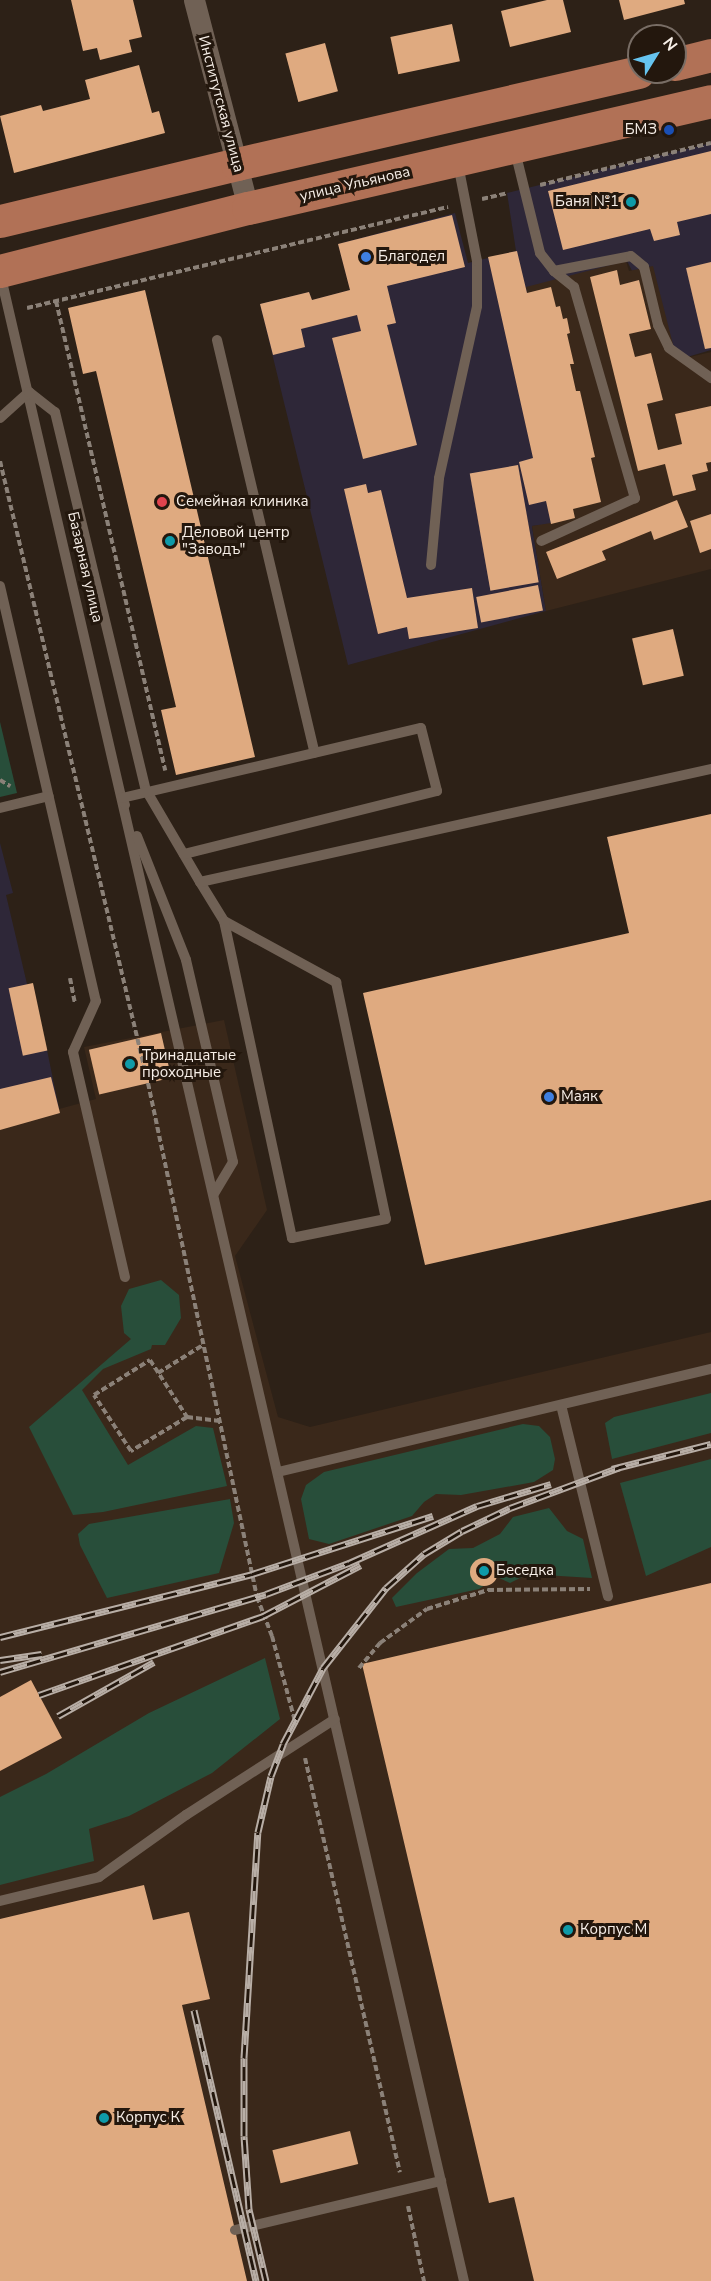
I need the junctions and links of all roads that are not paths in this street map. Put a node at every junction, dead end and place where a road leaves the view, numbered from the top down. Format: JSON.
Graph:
{"nodes":[{"id":1,"x":194,"y":0,"type":"edge"},
{"id":2,"x":711,"y":55,"type":"edge"},
{"id":3,"x":687,"y":60,"type":"edge"},
{"id":4,"x":627,"y":75,"type":"edge"},
{"id":5,"x":711,"y":101,"type":"edge"},
{"id":6,"x":514,"y":146,"type":"junction"},
{"id":7,"x":458,"y":160,"type":"junction"},
{"id":8,"x":237,"y":164,"type":"junction"},
{"id":9,"x":248,"y":208,"type":"junction"},
{"id":10,"x":0,"y":221,"type":"edge"},
{"id":11,"x":0,"y":271,"type":"edge"},
{"id":12,"x":554,"y":271,"type":"junction"},
{"id":13,"x":218,"y":340,"type":"dead end"},
{"id":14,"x":711,"y":378,"type":"edge"},
{"id":15,"x":29,"y":392,"type":"junction"},
{"id":16,"x":0,"y":418,"type":"edge"},
{"id":17,"x":541,"y":540,"type":"dead end"},
{"id":18,"x":431,"y":566,"type":"dead end"},
{"id":19,"x":0,"y":586,"type":"edge"},
{"id":20,"x":315,"y":753,"type":"junction"},
{"id":21,"x":711,"y":769,"type":"edge"},
{"id":22,"x":147,"y":792,"type":"junction"},
{"id":23,"x":49,"y":796,"type":"junction"},
{"id":24,"x":122,"y":798,"type":"junction"},
{"id":25,"x":0,"y":808,"type":"edge"},
{"id":26,"x":184,"y":854,"type":"junction"},
{"id":27,"x":200,"y":882,"type":"junction"},
{"id":28,"x":224,"y":921,"type":"junction"},
{"id":29,"x":214,"y":1194,"type":"junction"},
{"id":30,"x":125,"y":1277,"type":"dead end"},
{"id":31,"x":711,"y":1369,"type":"edge"},
{"id":32,"x":561,"y":1404,"type":"junction"},
{"id":33,"x":278,"y":1472,"type":"junction"},
{"id":34,"x":604,"y":1592,"type":"road end"},
{"id":35,"x":335,"y":1719,"type":"junction"},
{"id":36,"x":0,"y":1901,"type":"edge"},
{"id":37,"x":441,"y":2181,"type":"junction"},
{"id":38,"x":235,"y":2230,"type":"dead end"},
{"id":39,"x":464,"y":2281,"type":"edge"}],
"edges":[{"from":1,"to":8,"type":"street","name":"Институтская улица"},
{"from":2,"to":3,"type":"main road"},
{"from":4,"to":8,"type":"main road"},
{"from":5,"to":6,"type":"main road","name":"улица Ульянова"},
{"from":6,"to":7,"type":"main road","name":"улица Ульянова"},
{"from":6,"to":12,"type":"lane"},
{"from":7,"to":9,"type":"main road","name":"улица Ульянова"},
{"from":7,"to":18,"type":"lane"},
{"from":8,"to":9,"type":"street","name":"Институтская улица"},
{"from":8,"to":10,"type":"main road"},
{"from":9,"to":11,"type":"main road","name":"улица Ульянова"},
{"from":11,"to":15,"type":"lane","name":"Базарная улица"},
{"from":12,"to":14,"type":"lane"},
{"from":12,"to":17,"type":"lane"},
{"from":13,"to":20,"type":"lane"},
{"from":15,"to":16,"type":"lane"},
{"from":15,"to":22,"type":"lane"},
{"from":15,"to":24,"type":"lane","name":"Базарная улица"},
{"from":19,"to":23,"type":"lane"},
{"from":20,"to":22,"type":"lane"},
{"from":20,"to":26,"type":"lane"},
{"from":21,"to":27,"type":"lane"},
{"from":22,"to":24,"type":"lane"},
{"from":22,"to":26,"type":"lane"},
{"from":23,"to":25,"type":"lane"},
{"from":23,"to":30,"type":"lane"},
{"from":24,"to":29,"type":"lane","name":"Базарная улица"},
{"from":24,"to":29,"type":"lane"},
{"from":26,"to":27,"type":"lane"},
{"from":27,"to":28,"type":"lane"},
{"from":28,"to":28,"type":"lane"},
{"from":29,"to":33,"type":"lane","name":"Базарная улица"},
{"from":31,"to":32,"type":"lane"},
{"from":32,"to":33,"type":"lane"},
{"from":32,"to":34,"type":"lane"},
{"from":33,"to":35,"type":"lane","name":"Базарная улица"},
{"from":35,"to":36,"type":"lane"},
{"from":35,"to":37,"type":"lane","name":"Базарная улица"},
{"from":37,"to":38,"type":"lane"},
{"from":37,"to":39,"type":"lane","name":"Базарная улица"}]}
